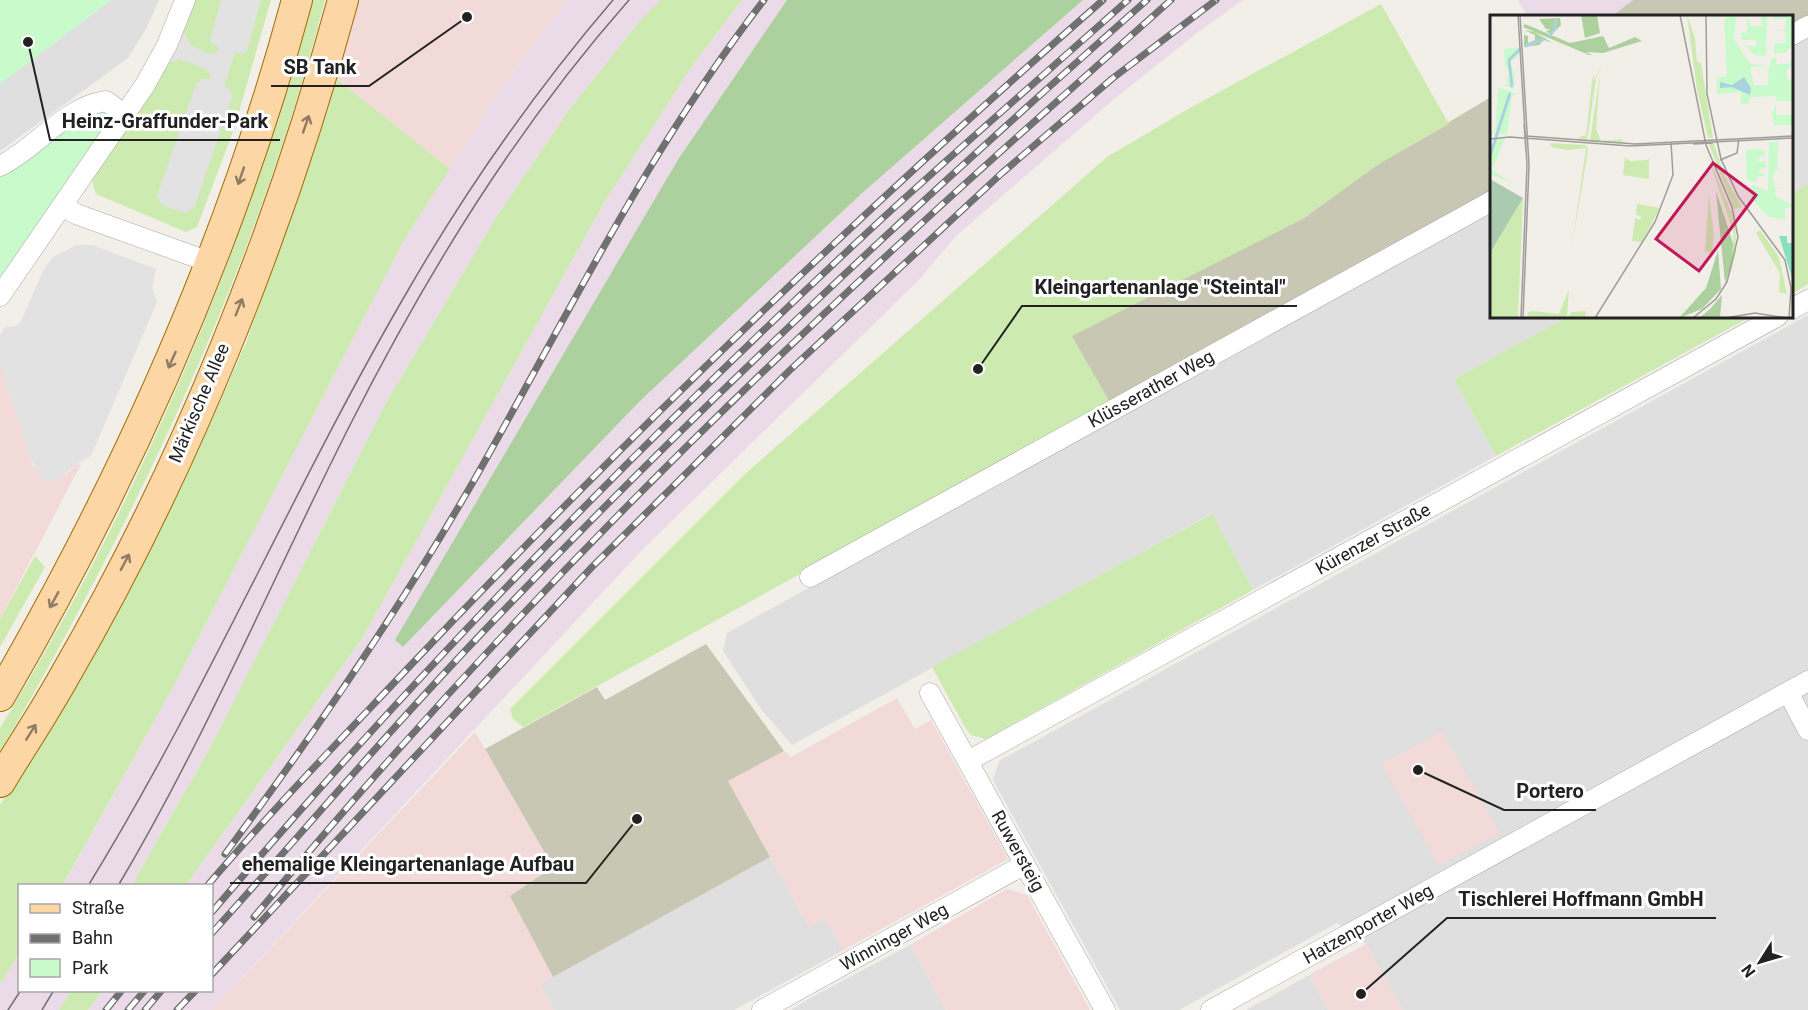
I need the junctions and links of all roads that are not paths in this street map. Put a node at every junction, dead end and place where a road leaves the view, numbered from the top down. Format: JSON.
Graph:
{"nodes":[{"id":1,"x":185,"y":0,"type":"edge"},
{"id":2,"x":297,"y":0,"type":"edge"},
{"id":3,"x":343,"y":0,"type":"edge"},
{"id":4,"x":1808,"y":26,"type":"edge"},
{"id":5,"x":1793,"y":34,"type":"edge"},
{"id":6,"x":125,"y":115,"type":"junction"},
{"id":7,"x":0,"y":166,"type":"edge"},
{"id":8,"x":1490,"y":202,"type":"edge"},
{"id":9,"x":64,"y":207,"type":"junction"},
{"id":10,"x":212,"y":263,"type":"junction"},
{"id":11,"x":0,"y":296,"type":"edge"},
{"id":12,"x":1808,"y":300,"type":"edge"},
{"id":13,"x":1793,"y":308,"type":"edge"},
{"id":14,"x":1774,"y":318,"type":"edge"},
{"id":15,"x":810,"y":577,"type":"dead end"},
{"id":16,"x":1808,"y":681,"type":"edge"},
{"id":17,"x":1788,"y":692,"type":"junction"},
{"id":18,"x":930,"y":693,"type":"dead end"},
{"id":19,"x":0,"y":696,"type":"edge"},
{"id":20,"x":1808,"y":730,"type":"edge"},
{"id":21,"x":969,"y":761,"type":"junction"},
{"id":22,"x":0,"y":782,"type":"edge"},
{"id":23,"x":1025,"y":864,"type":"junction"},
{"id":24,"x":762,"y":1010,"type":"edge"},
{"id":25,"x":1105,"y":1010,"type":"edge"},
{"id":26,"x":1211,"y":1010,"type":"edge"}],
"edges":[{"from":1,"to":6,"type":"street"},
{"from":2,"to":10,"type":"main road","one_way":true},
{"from":22,"to":3,"type":"main road","name":"Märkische Allee","one_way":true},
{"from":4,"to":5,"type":"street"},
{"from":6,"to":7,"type":"street"},
{"from":6,"to":9,"type":"street"},
{"from":8,"to":15,"type":"street","name":"Klüsserather Weg"},
{"from":9,"to":10,"type":"street"},
{"from":9,"to":11,"type":"street"},
{"from":10,"to":19,"type":"main road","one_way":true},
{"from":12,"to":13,"type":"street"},
{"from":14,"to":21,"type":"street","name":"Kürenzer Straße"},
{"from":16,"to":17,"type":"street","name":"Hatzenporter Weg"},
{"from":17,"to":20,"type":"street"},
{"from":17,"to":26,"type":"street","name":"Hatzenporter Weg"},
{"from":18,"to":21,"type":"street","name":"Ruwersteig"},
{"from":21,"to":23,"type":"street","name":"Ruwersteig"},
{"from":23,"to":24,"type":"street","name":"Winninger Weg"},
{"from":23,"to":25,"type":"street","name":"Ruwersteig"}]}
